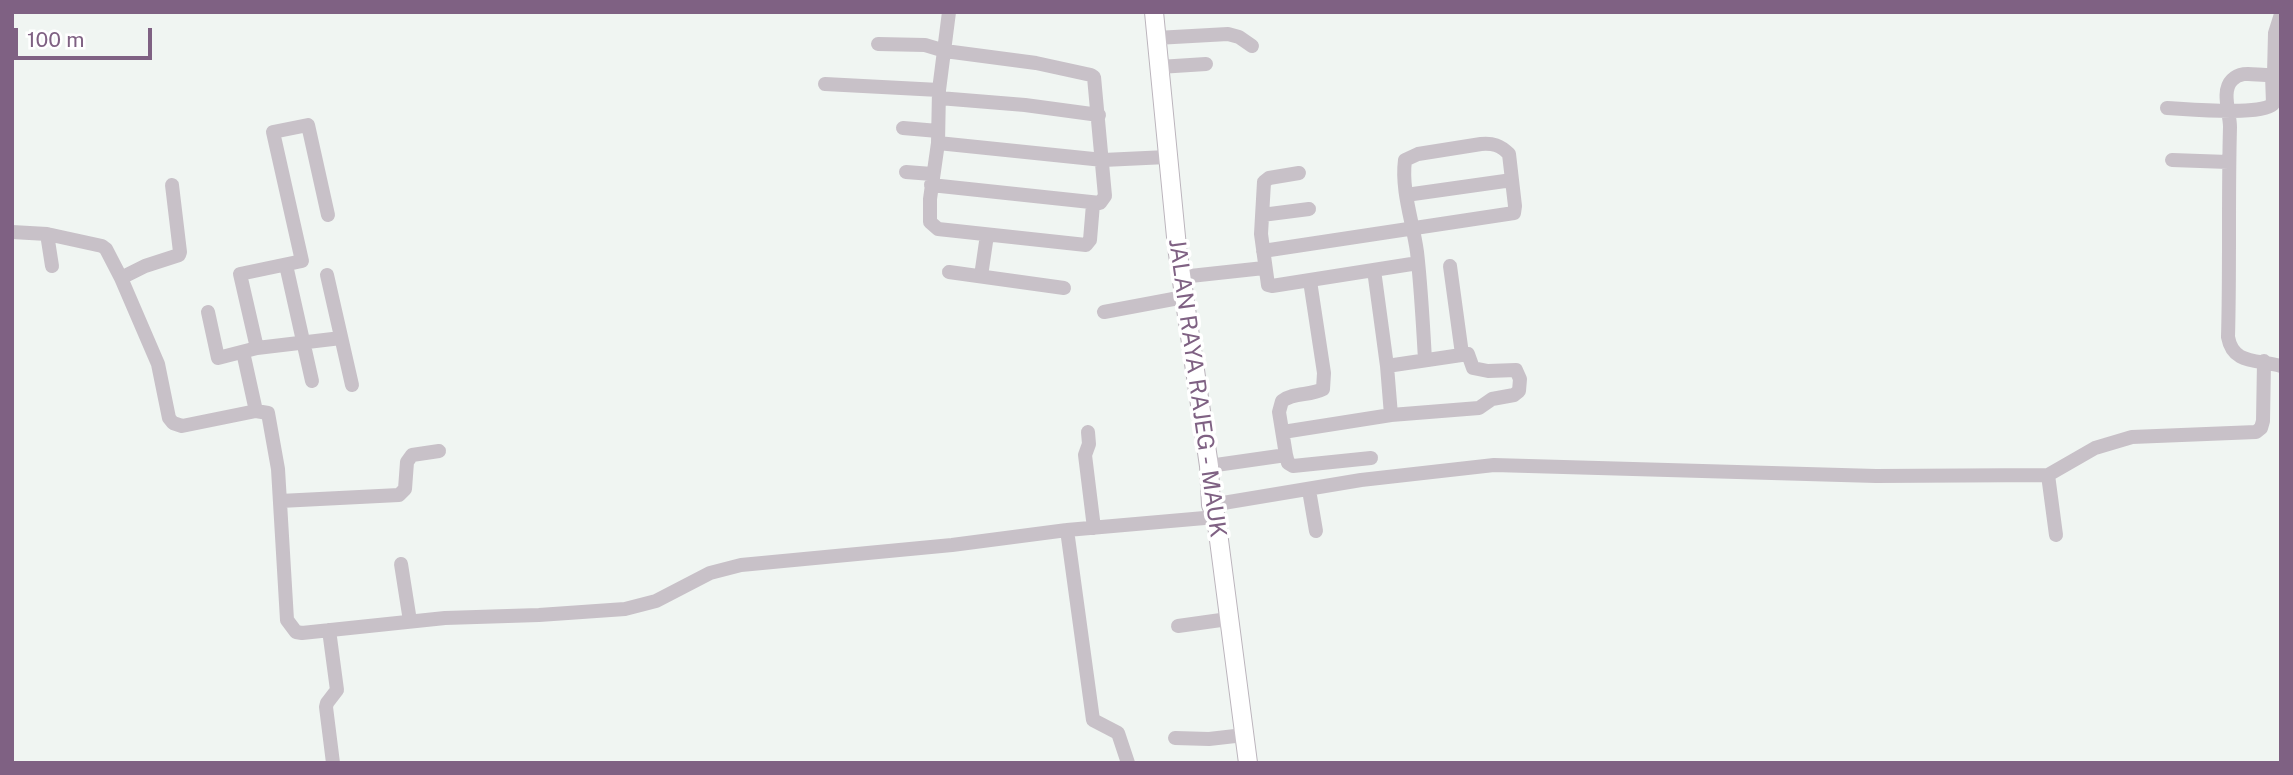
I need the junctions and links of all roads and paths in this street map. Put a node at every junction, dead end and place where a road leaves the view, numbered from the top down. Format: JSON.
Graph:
{"nodes":[{"id":1,"x":949,"y":12,"type":"edge"},
{"id":2,"x":1154,"y":12,"type":"edge"},
{"id":3,"x":2281,"y":14,"type":"edge"},
{"id":4,"x":1156,"y":38,"type":"junction"},
{"id":5,"x":878,"y":44,"type":"dead end"},
{"id":6,"x":1252,"y":46,"type":"dead end"},
{"id":7,"x":945,"y":51,"type":"junction"},
{"id":8,"x":1206,"y":64,"type":"dead end"},
{"id":9,"x":1159,"y":67,"type":"junction"},
{"id":10,"x":2272,"y":75,"type":"junction"},
{"id":11,"x":825,"y":84,"type":"dead end"},
{"id":12,"x":939,"y":94,"type":"junction"},
{"id":13,"x":2167,"y":108,"type":"dead end"},
{"id":14,"x":2228,"y":111,"type":"junction"},
{"id":15,"x":1099,"y":115,"type":"junction"},
{"id":16,"x":903,"y":128,"type":"dead end"},
{"id":17,"x":938,"y":137,"type":"junction"},
{"id":18,"x":1167,"y":157,"type":"junction"},
{"id":19,"x":1102,"y":160,"type":"junction"},
{"id":20,"x":2172,"y":160,"type":"dead end"},
{"id":21,"x":2228,"y":162,"type":"junction"},
{"id":22,"x":906,"y":172,"type":"dead end"},
{"id":23,"x":1299,"y":173,"type":"dead end"},
{"id":24,"x":932,"y":179,"type":"junction"},
{"id":25,"x":1512,"y":180,"type":"junction"},
{"id":26,"x":172,"y":185,"type":"dead end"},
{"id":27,"x":1406,"y":195,"type":"junction"},
{"id":28,"x":1098,"y":202,"type":"junction"},
{"id":29,"x":1309,"y":209,"type":"dead end"},
{"id":30,"x":328,"y":215,"type":"dead end"},
{"id":31,"x":1262,"y":215,"type":"junction"},
{"id":32,"x":1413,"y":227,"type":"junction"},
{"id":33,"x":12,"y":232,"type":"edge"},
{"id":34,"x":47,"y":234,"type":"junction"},
{"id":35,"x":987,"y":235,"type":"junction"},
{"id":36,"x":1263,"y":251,"type":"junction"},
{"id":37,"x":1418,"y":263,"type":"junction"},
{"id":38,"x":286,"y":265,"type":"junction"},
{"id":39,"x":52,"y":266,"type":"dead end"},
{"id":40,"x":1450,"y":266,"type":"dead end"},
{"id":41,"x":1264,"y":268,"type":"junction"},
{"id":42,"x":1374,"y":270,"type":"junction"},
{"id":43,"x":949,"y":272,"type":"dead end"},
{"id":44,"x":327,"y":275,"type":"dead end"},
{"id":45,"x":981,"y":276,"type":"junction"},
{"id":46,"x":1181,"y":277,"type":"junction"},
{"id":47,"x":121,"y":278,"type":"junction"},
{"id":48,"x":1310,"y":281,"type":"junction"},
{"id":49,"x":1064,"y":288,"type":"dead end"},
{"id":50,"x":1184,"y":297,"type":"junction"},
{"id":51,"x":208,"y":312,"type":"dead end"},
{"id":52,"x":1104,"y":313,"type":"dead end"},
{"id":53,"x":341,"y":338,"type":"junction"},
{"id":54,"x":303,"y":343,"type":"junction"},
{"id":55,"x":250,"y":350,"type":"junction"},
{"id":56,"x":1462,"y":354,"type":"junction"},
{"id":57,"x":1425,"y":360,"type":"junction"},
{"id":58,"x":2264,"y":361,"type":"junction"},
{"id":59,"x":1387,"y":366,"type":"junction"},
{"id":60,"x":2281,"y":366,"type":"edge"},
{"id":61,"x":312,"y":381,"type":"dead end"},
{"id":62,"x":352,"y":385,"type":"dead end"},
{"id":63,"x":256,"y":411,"type":"junction"},
{"id":64,"x":1391,"y":415,"type":"junction"},
{"id":65,"x":1088,"y":432,"type":"dead end"},
{"id":66,"x":1283,"y":432,"type":"junction"},
{"id":67,"x":439,"y":451,"type":"dead end"},
{"id":68,"x":1286,"y":455,"type":"junction"},
{"id":69,"x":1371,"y":458,"type":"dead end"},
{"id":70,"x":1209,"y":466,"type":"junction"},
{"id":71,"x":2048,"y":475,"type":"junction"},
{"id":72,"x":1309,"y":490,"type":"junction"},
{"id":73,"x":280,"y":500,"type":"junction"},
{"id":74,"x":1213,"y":511,"type":"junction"},
{"id":75,"x":1094,"y":528,"type":"junction"},
{"id":76,"x":1067,"y":530,"type":"junction"},
{"id":77,"x":1316,"y":531,"type":"dead end"},
{"id":78,"x":2056,"y":535,"type":"dead end"},
{"id":79,"x":401,"y":564,"type":"dead end"},
{"id":80,"x":1228,"y":619,"type":"junction"},
{"id":81,"x":410,"y":621,"type":"junction"},
{"id":82,"x":1178,"y":626,"type":"dead end"},
{"id":83,"x":329,"y":630,"type":"junction"},
{"id":84,"x":1244,"y":735,"type":"junction"},
{"id":85,"x":1175,"y":737,"type":"dead end"},
{"id":86,"x":333,"y":763,"type":"edge"},
{"id":87,"x":1128,"y":763,"type":"edge"},
{"id":88,"x":1248,"y":763,"type":"edge"}],
"edges":[{"from":1,"to":7,"type":"street"},
{"from":2,"to":4,"type":"main road","name":"JALAN RAYA RAJEG - MAUK"},
{"from":3,"to":10,"type":"street"},
{"from":4,"to":6,"type":"street"},
{"from":4,"to":9,"type":"main road","name":"JALAN RAYA RAJEG - MAUK"},
{"from":5,"to":7,"type":"street"},
{"from":7,"to":12,"type":"street"},
{"from":7,"to":15,"type":"street"},
{"from":8,"to":9,"type":"street"},
{"from":9,"to":18,"type":"main road","name":"JALAN RAYA RAJEG - MAUK"},
{"from":10,"to":14,"type":"street"},
{"from":10,"to":14,"type":"street"},
{"from":11,"to":12,"type":"street"},
{"from":12,"to":15,"type":"street"},
{"from":12,"to":17,"type":"street"},
{"from":13,"to":14,"type":"street"},
{"from":14,"to":21,"type":"street"},
{"from":15,"to":19,"type":"street"},
{"from":16,"to":17,"type":"street"},
{"from":17,"to":19,"type":"street"},
{"from":17,"to":24,"type":"street"},
{"from":18,"to":19,"type":"street"},
{"from":18,"to":46,"type":"main road","name":"JALAN RAYA RAJEG - MAUK"},
{"from":19,"to":28,"type":"street"},
{"from":20,"to":21,"type":"street"},
{"from":21,"to":58,"type":"street"},
{"from":22,"to":24,"type":"street"},
{"from":23,"to":31,"type":"street"},
{"from":24,"to":28,"type":"street"},
{"from":24,"to":35,"type":"street"},
{"from":25,"to":27,"type":"street"},
{"from":25,"to":27,"type":"street"},
{"from":25,"to":32,"type":"street"},
{"from":26,"to":47,"type":"street"},
{"from":27,"to":32,"type":"street"},
{"from":28,"to":35,"type":"street"},
{"from":29,"to":31,"type":"street"},
{"from":30,"to":38,"type":"street"},
{"from":31,"to":36,"type":"street"},
{"from":32,"to":36,"type":"street"},
{"from":32,"to":37,"type":"street"},
{"from":33,"to":34,"type":"street"},
{"from":34,"to":39,"type":"street"},
{"from":34,"to":47,"type":"street"},
{"from":35,"to":45,"type":"street"},
{"from":36,"to":41,"type":"street"},
{"from":37,"to":42,"type":"street"},
{"from":37,"to":57,"type":"street"},
{"from":38,"to":54,"type":"street"},
{"from":38,"to":55,"type":"street"},
{"from":40,"to":56,"type":"street"},
{"from":41,"to":46,"type":"street"},
{"from":41,"to":48,"type":"street"},
{"from":42,"to":48,"type":"street"},
{"from":42,"to":59,"type":"street"},
{"from":43,"to":45,"type":"street"},
{"from":44,"to":53,"type":"street"},
{"from":45,"to":49,"type":"street"},
{"from":46,"to":50,"type":"main road","name":"JALAN RAYA RAJEG - MAUK"},
{"from":47,"to":63,"type":"street"},
{"from":48,"to":66,"type":"street"},
{"from":50,"to":52,"type":"street"},
{"from":50,"to":70,"type":"main road","name":"JALAN RAYA RAJEG - MAUK"},
{"from":51,"to":55,"type":"street"},
{"from":53,"to":54,"type":"street"},
{"from":53,"to":62,"type":"street"},
{"from":54,"to":55,"type":"street"},
{"from":54,"to":61,"type":"street"},
{"from":55,"to":63,"type":"street"},
{"from":56,"to":57,"type":"street"},
{"from":56,"to":64,"type":"street"},
{"from":57,"to":59,"type":"street"},
{"from":58,"to":60,"type":"street"},
{"from":58,"to":71,"type":"street"},
{"from":59,"to":64,"type":"street"},
{"from":63,"to":73,"type":"street"},
{"from":64,"to":66,"type":"street"},
{"from":65,"to":75,"type":"street"},
{"from":66,"to":68,"type":"street"},
{"from":67,"to":73,"type":"street"},
{"from":68,"to":69,"type":"street"},
{"from":68,"to":70,"type":"street"},
{"from":70,"to":74,"type":"main road","name":"JALAN RAYA RAJEG - MAUK"},
{"from":71,"to":72,"type":"street"},
{"from":71,"to":78,"type":"street"},
{"from":72,"to":74,"type":"street"},
{"from":72,"to":77,"type":"street"},
{"from":73,"to":83,"type":"street"},
{"from":74,"to":75,"type":"street"},
{"from":74,"to":80,"type":"main road","name":"JALAN RAYA RAJEG - MAUK"},
{"from":75,"to":76,"type":"street"},
{"from":76,"to":81,"type":"street"},
{"from":76,"to":87,"type":"street"},
{"from":79,"to":81,"type":"street"},
{"from":80,"to":82,"type":"street"},
{"from":80,"to":84,"type":"main road","name":"JALAN RAYA RAJEG - MAUK"},
{"from":81,"to":83,"type":"street"},
{"from":83,"to":86,"type":"street"},
{"from":84,"to":85,"type":"street"},
{"from":84,"to":88,"type":"main road","name":"JALAN RAYA RAJEG - MAUK"}]}
